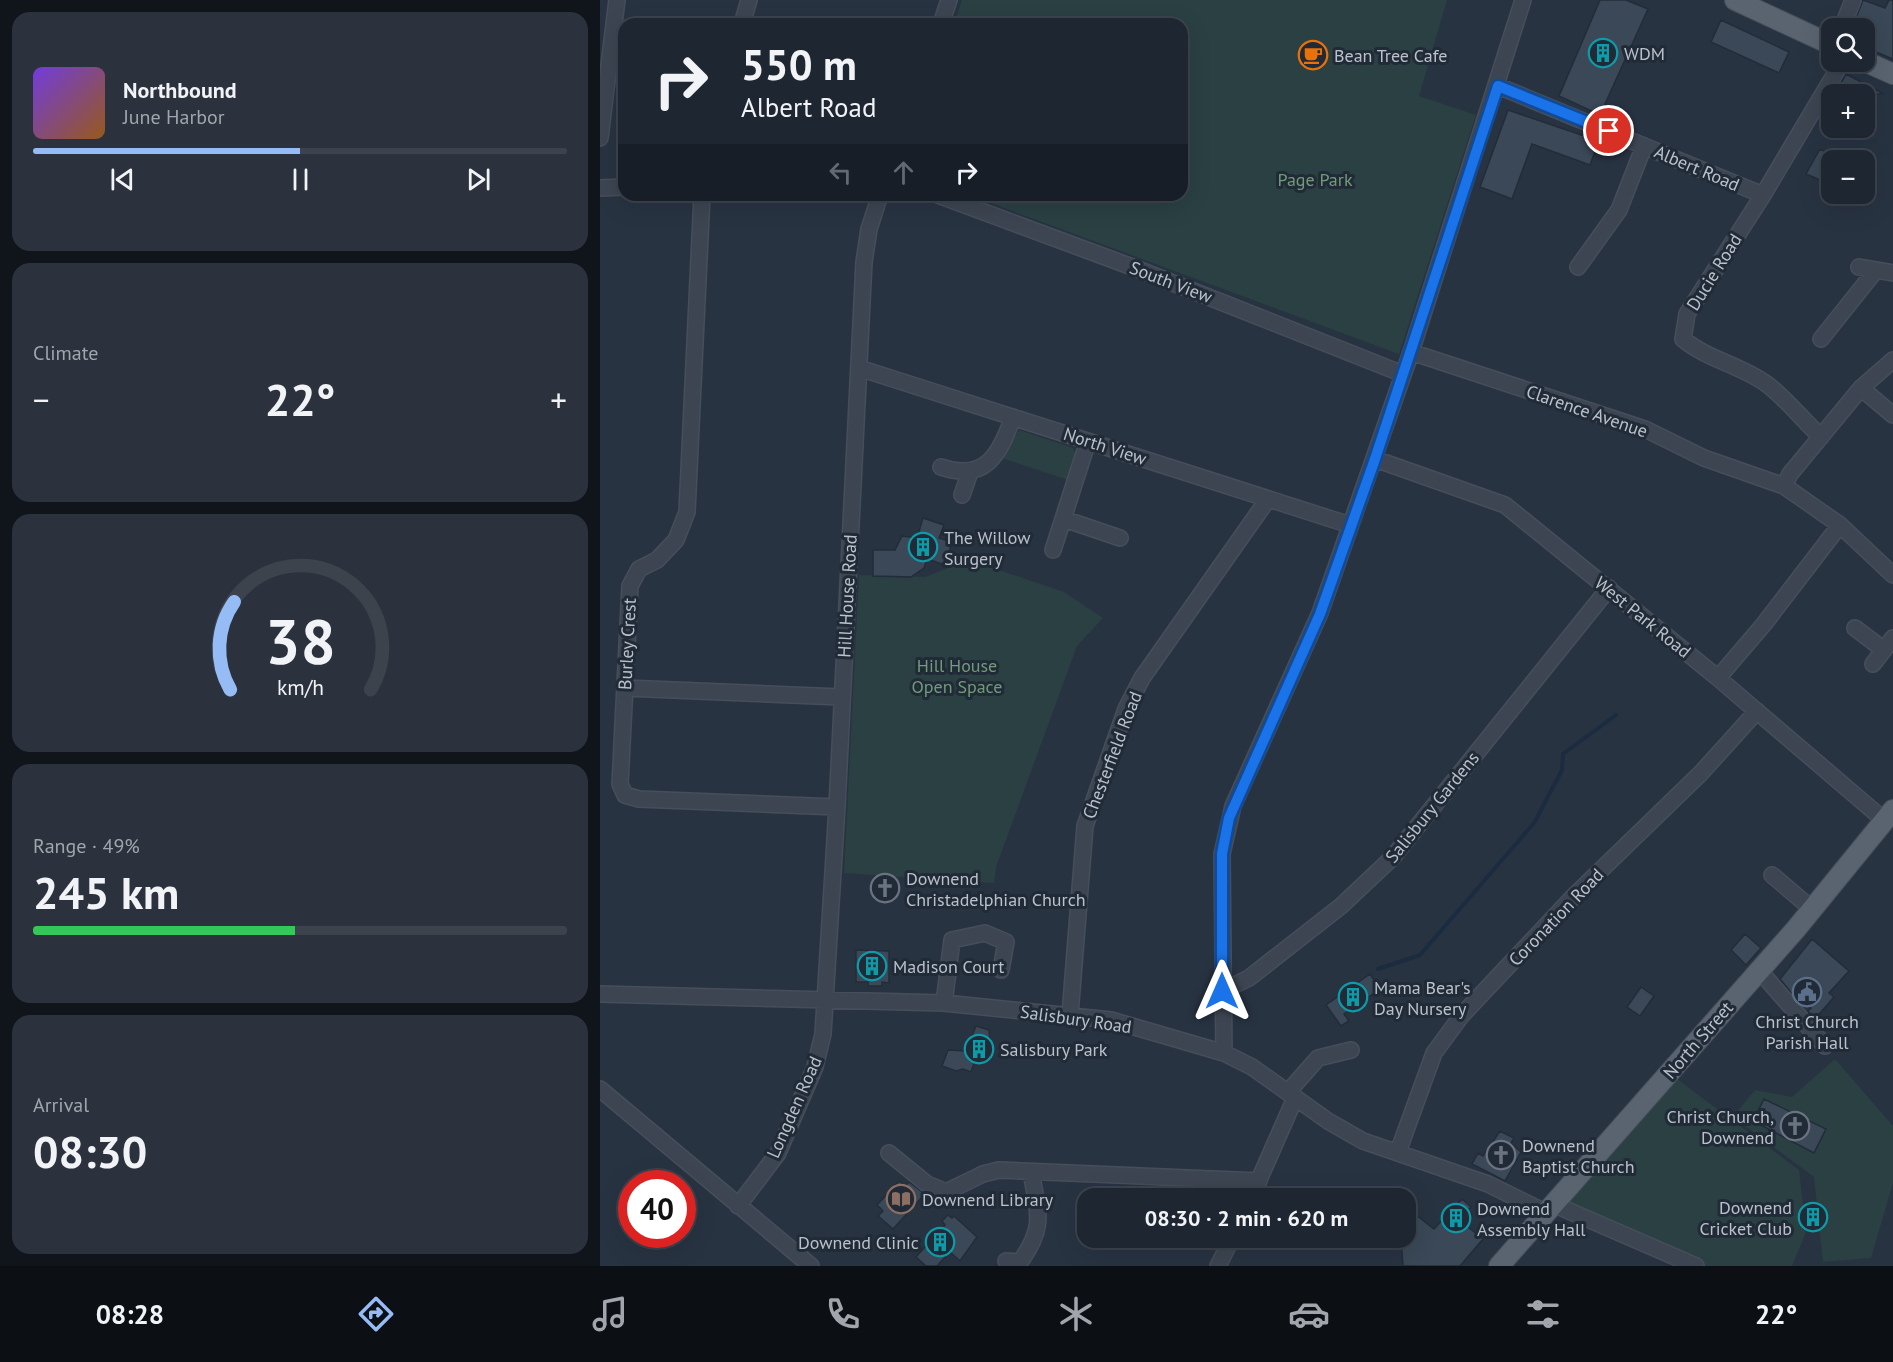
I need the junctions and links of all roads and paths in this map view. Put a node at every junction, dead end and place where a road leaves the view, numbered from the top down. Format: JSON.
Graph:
{"nodes":[{"id":1,"x":618,"y":0,"type":"edge"},
{"id":2,"x":749,"y":0,"type":"edge"},
{"id":3,"x":949,"y":0,"type":"edge"},
{"id":4,"x":1523,"y":0,"type":"edge"},
{"id":5,"x":1735,"y":0,"type":"edge"},
{"id":6,"x":1853,"y":0,"type":"edge"},
{"id":7,"x":1768,"y":7,"type":"edge"},
{"id":8,"x":744,"y":18,"type":"edge"},
{"id":9,"x":943,"y":18,"type":"edge"},
{"id":10,"x":1846,"y":18,"type":"edge"},
{"id":11,"x":1821,"y":38,"type":"edge"},
{"id":12,"x":1875,"y":66,"type":"edge"},
{"id":13,"x":1836,"y":72,"type":"edge"},
{"id":14,"x":1893,"y":74,"type":"edge"},
{"id":15,"x":1498,"y":86,"type":"junction"},
{"id":16,"x":600,"y":138,"type":"edge"},
{"id":17,"x":1644,"y":146,"type":"junction"},
{"id":18,"x":618,"y":187,"type":"edge"},
{"id":19,"x":600,"y":188,"type":"edge"},
{"id":20,"x":1763,"y":195,"type":"junction"},
{"id":21,"x":702,"y":201,"type":"edge"},
{"id":22,"x":878,"y":201,"type":"edge"},
{"id":23,"x":954,"y":201,"type":"edge"},
{"id":24,"x":1578,"y":267,"type":"dead end"},
{"id":25,"x":1859,"y":267,"type":"dead end"},
{"id":26,"x":1876,"y":270,"type":"junction"},
{"id":27,"x":1893,"y":274,"type":"edge"},
{"id":28,"x":1821,"y":339,"type":"dead end"},
{"id":29,"x":1411,"y":352,"type":"junction"},
{"id":30,"x":1893,"y":360,"type":"edge"},
{"id":31,"x":859,"y":368,"type":"junction"},
{"id":32,"x":1403,"y":374,"type":"junction"},
{"id":33,"x":1861,"y":388,"type":"junction"},
{"id":34,"x":1893,"y":415,"type":"edge"},
{"id":35,"x":1013,"y":417,"type":"junction"},
{"id":36,"x":1821,"y":437,"type":"junction"},
{"id":37,"x":1088,"y":441,"type":"junction"},
{"id":38,"x":1375,"y":459,"type":"junction"},
{"id":39,"x":941,"y":467,"type":"dead end"},
{"id":40,"x":970,"y":472,"type":"junction"},
{"id":41,"x":1784,"y":486,"type":"junction"},
{"id":42,"x":962,"y":495,"type":"dead end"},
{"id":43,"x":1268,"y":499,"type":"junction"},
{"id":44,"x":1064,"y":519,"type":"junction"},
{"id":45,"x":1350,"y":525,"type":"junction"},
{"id":46,"x":1840,"y":525,"type":"junction"},
{"id":47,"x":1120,"y":538,"type":"dead end"},
{"id":48,"x":1053,"y":550,"type":"dead end"},
{"id":49,"x":1893,"y":575,"type":"edge"},
{"id":50,"x":1609,"y":588,"type":"junction"},
{"id":51,"x":1855,"y":628,"type":"dead end"},
{"id":52,"x":1888,"y":644,"type":"edge"},
{"id":53,"x":1873,"y":664,"type":"dead end"},
{"id":54,"x":1718,"y":678,"type":"junction"},
{"id":55,"x":625,"y":688,"type":"junction"},
{"id":56,"x":841,"y":697,"type":"junction"},
{"id":57,"x":1757,"y":711,"type":"junction"},
{"id":58,"x":837,"y":807,"type":"junction"},
{"id":59,"x":1888,"y":815,"type":"edge"},
{"id":60,"x":1777,"y":883,"type":"dead end"},
{"id":61,"x":1812,"y":909,"type":"junction"},
{"id":62,"x":1001,"y":970,"type":"dead end"},
{"id":63,"x":1759,"y":970,"type":"junction"},
{"id":64,"x":1222,"y":991,"type":"junction"},
{"id":65,"x":600,"y":994,"type":"edge"},
{"id":66,"x":827,"y":999,"type":"junction"},
{"id":67,"x":944,"y":1003,"type":"junction"},
{"id":68,"x":1070,"y":1015,"type":"junction"},
{"id":69,"x":1825,"y":1046,"type":"dead end"},
{"id":70,"x":1351,"y":1050,"type":"dead end"},
{"id":71,"x":1224,"y":1053,"type":"junction"},
{"id":72,"x":600,"y":1089,"type":"edge"},
{"id":73,"x":1291,"y":1095,"type":"junction"},
{"id":74,"x":1398,"y":1152,"type":"junction"},
{"id":75,"x":889,"y":1153,"type":"dead end"},
{"id":76,"x":1031,"y":1172,"type":"junction"},
{"id":77,"x":1259,"y":1181,"type":"junction"},
{"id":78,"x":1256,"y":1188,"type":"edge"},
{"id":79,"x":738,"y":1206,"type":"junction"},
{"id":80,"x":1549,"y":1208,"type":"junction"},
{"id":81,"x":1227,"y":1248,"type":"edge"},
{"id":82,"x":1006,"y":1261,"type":"dead end"},
{"id":83,"x":811,"y":1266,"type":"edge"},
{"id":84,"x":1218,"y":1266,"type":"edge"},
{"id":85,"x":1499,"y":1266,"type":"edge"},
{"id":86,"x":1696,"y":1266,"type":"edge"}],
"edges":[{"from":1,"to":16,"type":"street"},
{"from":2,"to":8,"type":"street"},
{"from":3,"to":9,"type":"street"},
{"from":4,"to":15,"type":"street"},
{"from":5,"to":7,"type":"main road"},
{"from":6,"to":10,"type":"street"},
{"from":7,"to":11,"type":"main road"},
{"from":12,"to":14,"type":"main road"},
{"from":13,"to":20,"type":"street","name":"Ducie Road"},
{"from":15,"to":17,"type":"street","name":"Albert Road"},
{"from":15,"to":29,"type":"street"},
{"from":17,"to":20,"type":"street","name":"Albert Road"},
{"from":17,"to":24,"type":"street"},
{"from":18,"to":19,"type":"street"},
{"from":20,"to":36,"type":"street","name":"Ducie Road"},
{"from":21,"to":55,"type":"street","name":"Burley Crest"},
{"from":22,"to":31,"type":"street","name":"Hill House Road"},
{"from":23,"to":32,"type":"street","name":"South View"},
{"from":25,"to":26,"type":"street"},
{"from":26,"to":27,"type":"street"},
{"from":26,"to":28,"type":"street"},
{"from":29,"to":32,"type":"street"},
{"from":29,"to":41,"type":"street","name":"Clarence Avenue"},
{"from":30,"to":33,"type":"street"},
{"from":31,"to":35,"type":"street","name":"North View"},
{"from":31,"to":56,"type":"street","name":"Hill House Road"},
{"from":32,"to":38,"type":"street"},
{"from":33,"to":34,"type":"street"},
{"from":33,"to":36,"type":"street"},
{"from":35,"to":37,"type":"street","name":"North View"},
{"from":35,"to":40,"type":"street"},
{"from":36,"to":41,"type":"street"},
{"from":37,"to":43,"type":"street","name":"North View"},
{"from":37,"to":44,"type":"street"},
{"from":38,"to":45,"type":"street"},
{"from":38,"to":50,"type":"street","name":"West Park Road"},
{"from":39,"to":40,"type":"street"},
{"from":40,"to":42,"type":"street"},
{"from":41,"to":46,"type":"street","name":"Clarence Avenue"},
{"from":43,"to":45,"type":"street","name":"North View"},
{"from":43,"to":68,"type":"street","name":"Chesterfield Road"},
{"from":44,"to":47,"type":"street"},
{"from":44,"to":48,"type":"street"},
{"from":45,"to":64,"type":"street"},
{"from":46,"to":49,"type":"street","name":"Clarence Avenue"},
{"from":46,"to":54,"type":"street"},
{"from":50,"to":54,"type":"street","name":"West Park Road"},
{"from":50,"to":64,"type":"street","name":"Salisbury Gardens"},
{"from":51,"to":52,"type":"street"},
{"from":52,"to":53,"type":"street"},
{"from":54,"to":57,"type":"street","name":"West Park Road"},
{"from":55,"to":56,"type":"street"},
{"from":55,"to":58,"type":"street","name":"Burley Crest"},
{"from":56,"to":58,"type":"street","name":"Hill House Road"},
{"from":57,"to":59,"type":"street","name":"West Park Road"},
{"from":57,"to":74,"type":"street","name":"Coronation Road"},
{"from":58,"to":66,"type":"street","name":"Hill House Road"},
{"from":59,"to":61,"type":"main road","name":"North Street"},
{"from":60,"to":61,"type":"street"},
{"from":61,"to":63,"type":"main road","name":"North Street"},
{"from":62,"to":67,"type":"street"},
{"from":63,"to":69,"type":"street"},
{"from":63,"to":80,"type":"main road","name":"North Street"},
{"from":64,"to":71,"type":"street"},
{"from":65,"to":66,"type":"street","name":"Salisbury Road"},
{"from":66,"to":67,"type":"street","name":"Salisbury Road"},
{"from":66,"to":79,"type":"street","name":"Longden Road"},
{"from":67,"to":68,"type":"street","name":"Salisbury Road"},
{"from":68,"to":71,"type":"street","name":"Salisbury Road"},
{"from":70,"to":73,"type":"street"},
{"from":71,"to":73,"type":"street","name":"Salisbury Road"},
{"from":72,"to":79,"type":"street"},
{"from":73,"to":74,"type":"street","name":"Salisbury Road"},
{"from":73,"to":77,"type":"street"},
{"from":74,"to":80,"type":"street","name":"Salisbury Road"},
{"from":75,"to":76,"type":"street"},
{"from":76,"to":77,"type":"street"},
{"from":76,"to":82,"type":"street"},
{"from":77,"to":78,"type":"street"},
{"from":79,"to":83,"type":"street"},
{"from":80,"to":85,"type":"main road","name":"North Street"},
{"from":80,"to":86,"type":"street","name":"Salisbury Road"},
{"from":81,"to":84,"type":"street"}]}
